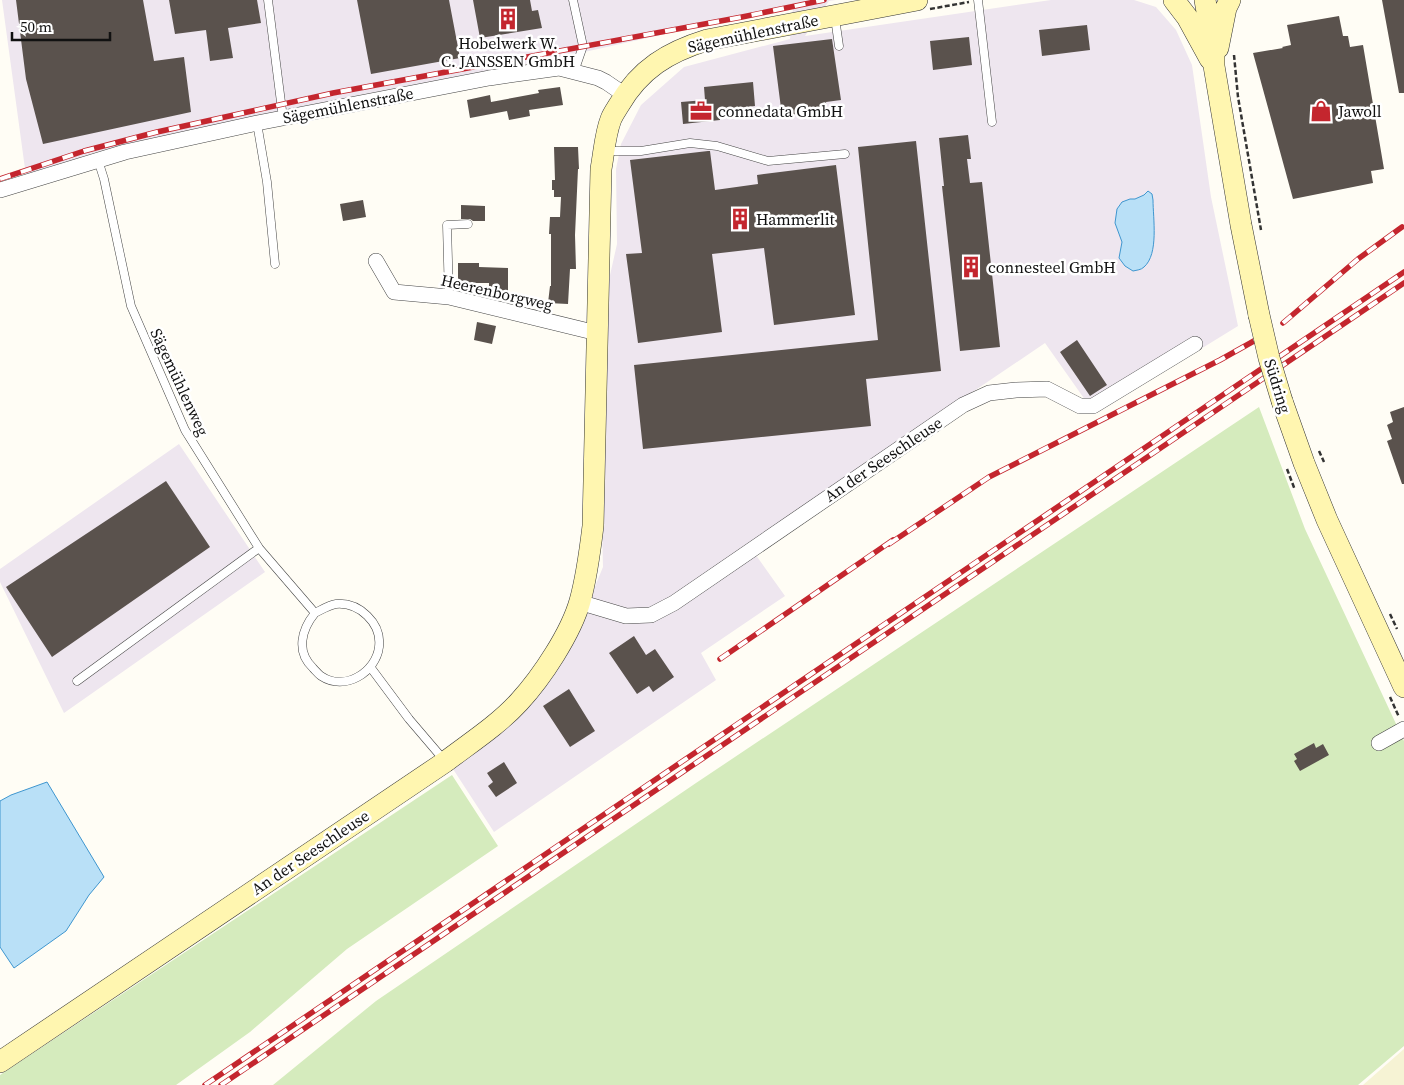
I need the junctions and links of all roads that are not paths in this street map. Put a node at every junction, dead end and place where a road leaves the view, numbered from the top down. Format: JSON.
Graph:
{"nodes":[{"id":1,"x":268,"y":0,"type":"edge"},
{"id":2,"x":573,"y":0,"type":"edge"},
{"id":3,"x":978,"y":0,"type":"edge"},
{"id":4,"x":1174,"y":0,"type":"edge"},
{"id":5,"x":1206,"y":0,"type":"edge"},
{"id":6,"x":1230,"y":0,"type":"edge"},
{"id":7,"x":908,"y":1,"type":"edge"},
{"id":8,"x":834,"y":16,"type":"junction"},
{"id":9,"x":839,"y":46,"type":"dead end"},
{"id":10,"x":1214,"y":66,"type":"junction"},
{"id":11,"x":574,"y":72,"type":"junction"},
{"id":12,"x":624,"y":95,"type":"junction"},
{"id":13,"x":283,"y":118,"type":"junction"},
{"id":14,"x":992,"y":122,"type":"dead end"},
{"id":15,"x":257,"y":123,"type":"junction"},
{"id":16,"x":605,"y":149,"type":"junction"},
{"id":17,"x":845,"y":154,"type":"dead end"},
{"id":18,"x":98,"y":160,"type":"junction"},
{"id":19,"x":0,"y":190,"type":"edge"},
{"id":20,"x":468,"y":224,"type":"dead end"},
{"id":21,"x":376,"y":261,"type":"dead end"},
{"id":22,"x":275,"y":264,"type":"dead end"},
{"id":23,"x":449,"y":297,"type":"junction"},
{"id":24,"x":597,"y":334,"type":"junction"},
{"id":25,"x":1196,"y":344,"type":"dead end"},
{"id":26,"x":258,"y":548,"type":"junction"},
{"id":27,"x":579,"y":602,"type":"junction"},
{"id":28,"x":315,"y":613,"type":"junction"},
{"id":29,"x":370,"y":668,"type":"junction"},
{"id":30,"x":77,"y":680,"type":"dead end"},
{"id":31,"x":1404,"y":687,"type":"edge"},
{"id":32,"x":1404,"y":729,"type":"edge"},
{"id":33,"x":1379,"y":743,"type":"dead end"},
{"id":34,"x":445,"y":762,"type":"junction"},
{"id":35,"x":0,"y":1062,"type":"edge"}],
"edges":[{"from":1,"to":13,"type":"lane"},
{"from":2,"to":11,"type":"lane"},
{"from":3,"to":14,"type":"lane"},
{"from":4,"to":10,"type":"street"},
{"from":5,"to":10,"type":"street","name":"Südring"},
{"from":6,"to":10,"type":"street","name":"Südring"},
{"from":7,"to":8,"type":"street","name":"Sägemühlenstraße"},
{"from":8,"to":9,"type":"lane"},
{"from":8,"to":12,"type":"street","name":"Sägemühlenstraße"},
{"from":10,"to":31,"type":"street","name":"Südring","bridge":true},
{"from":11,"to":12,"type":"street","name":"Sägemühlenstraße"},
{"from":11,"to":13,"type":"street","name":"Sägemühlenstraße"},
{"from":12,"to":16,"type":"street","name":"An der Seeschleuse"},
{"from":13,"to":15,"type":"street","name":"Sägemühlenstraße"},
{"from":15,"to":18,"type":"street","name":"Sägemühlenstraße"},
{"from":15,"to":22,"type":"lane"},
{"from":16,"to":17,"type":"lane"},
{"from":16,"to":24,"type":"street","name":"An der Seeschleuse"},
{"from":18,"to":19,"type":"street","name":"Sägemühlenstraße"},
{"from":18,"to":26,"type":"lane","name":"Sägemühlenweg"},
{"from":20,"to":23,"type":"lane"},
{"from":21,"to":23,"type":"street","name":"Heerenborgweg"},
{"from":23,"to":24,"type":"street","name":"Heerenborgweg"},
{"from":24,"to":27,"type":"street","name":"An der Seeschleuse"},
{"from":25,"to":27,"type":"street","name":"An der Seeschleuse"},
{"from":26,"to":28,"type":"lane","name":"Sägemühlenweg"},
{"from":26,"to":30,"type":"lane"},
{"from":27,"to":34,"type":"street","name":"An der Seeschleuse"},
{"from":28,"to":29,"type":"lane"},
{"from":28,"to":29,"type":"lane"},
{"from":29,"to":34,"type":"lane"},
{"from":32,"to":33,"type":"street"},
{"from":34,"to":35,"type":"street","name":"An der Seeschleuse"}]}
